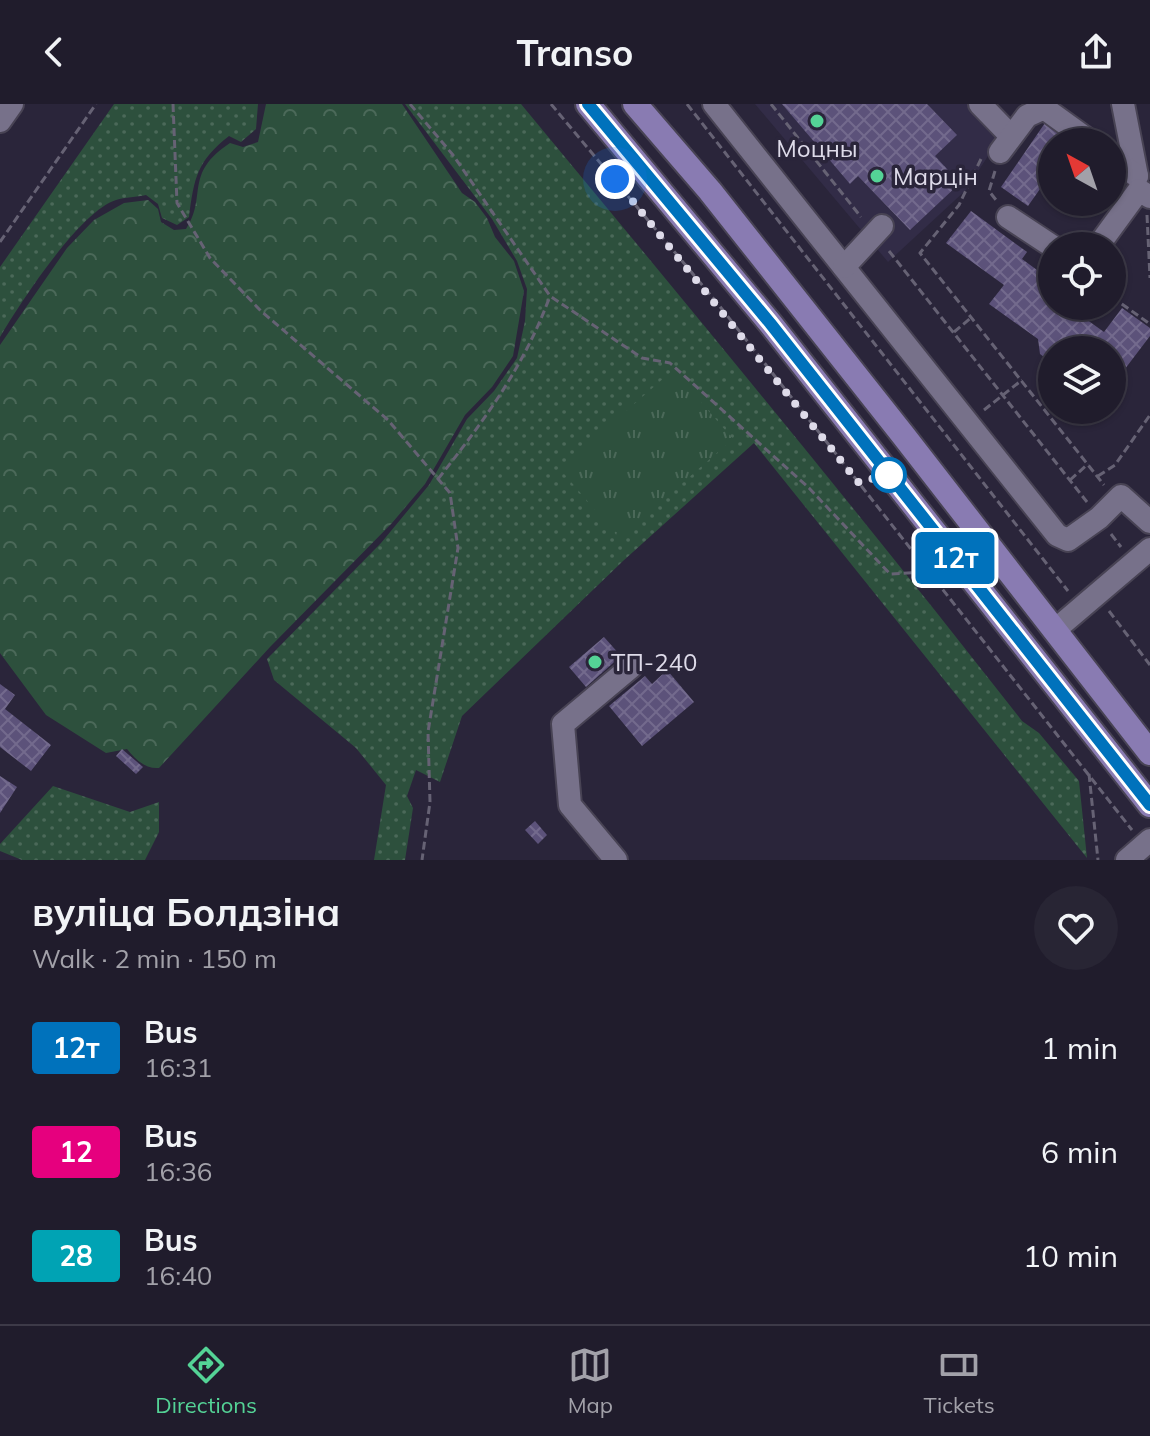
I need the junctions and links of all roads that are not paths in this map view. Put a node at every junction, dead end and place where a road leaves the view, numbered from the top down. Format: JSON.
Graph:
{"nodes":[{"id":1,"x":12,"y":104,"type":"edge"},
{"id":2,"x":588,"y":104,"type":"edge"},
{"id":3,"x":714,"y":104,"type":"edge"},
{"id":4,"x":980,"y":104,"type":"edge"},
{"id":5,"x":1123,"y":104,"type":"edge"},
{"id":6,"x":643,"y":107,"type":"edge"},
{"id":7,"x":0,"y":121,"type":"edge"},
{"id":8,"x":1072,"y":128,"type":"edge"},
{"id":9,"x":1126,"y":169,"type":"edge"},
{"id":10,"x":1145,"y":183,"type":"edge"},
{"id":11,"x":1008,"y":217,"type":"road end"},
{"id":12,"x":882,"y":226,"type":"dead end"},
{"id":13,"x":1108,"y":232,"type":"edge"},
{"id":14,"x":1038,"y":237,"type":"edge"},
{"id":15,"x":844,"y":267,"type":"junction"},
{"id":16,"x":798,"y":302,"type":"junction"},
{"id":17,"x":770,"y":323,"type":"junction"},
{"id":18,"x":1150,"y":522,"type":"edge"},
{"id":19,"x":1142,"y":557,"type":"edge"},
{"id":20,"x":1055,"y":630,"type":"junction"},
{"id":21,"x":631,"y":667,"type":"dead end"},
{"id":22,"x":1150,"y":753,"type":"edge"},
{"id":23,"x":1150,"y":805,"type":"edge"},
{"id":24,"x":1147,"y":843,"type":"edge"},
{"id":25,"x":616,"y":860,"type":"edge"},
{"id":26,"x":1127,"y":860,"type":"edge"}],
"edges":[{"from":1,"to":7,"type":"street"},
{"from":2,"to":17,"type":"main road"},
{"from":3,"to":15,"type":"street"},
{"from":4,"to":8,"type":"street"},
{"from":5,"to":10,"type":"street"},
{"from":6,"to":16,"type":"main road"},
{"from":9,"to":10,"type":"street"},
{"from":10,"to":13,"type":"street"},
{"from":11,"to":14,"type":"street"},
{"from":12,"to":15,"type":"street"},
{"from":15,"to":18,"type":"street"},
{"from":16,"to":17,"type":"main road"},
{"from":16,"to":20,"type":"main road"},
{"from":17,"to":23,"type":"main road"},
{"from":19,"to":20,"type":"street"},
{"from":20,"to":22,"type":"main road"},
{"from":21,"to":25,"type":"street"},
{"from":24,"to":26,"type":"street"}]}
